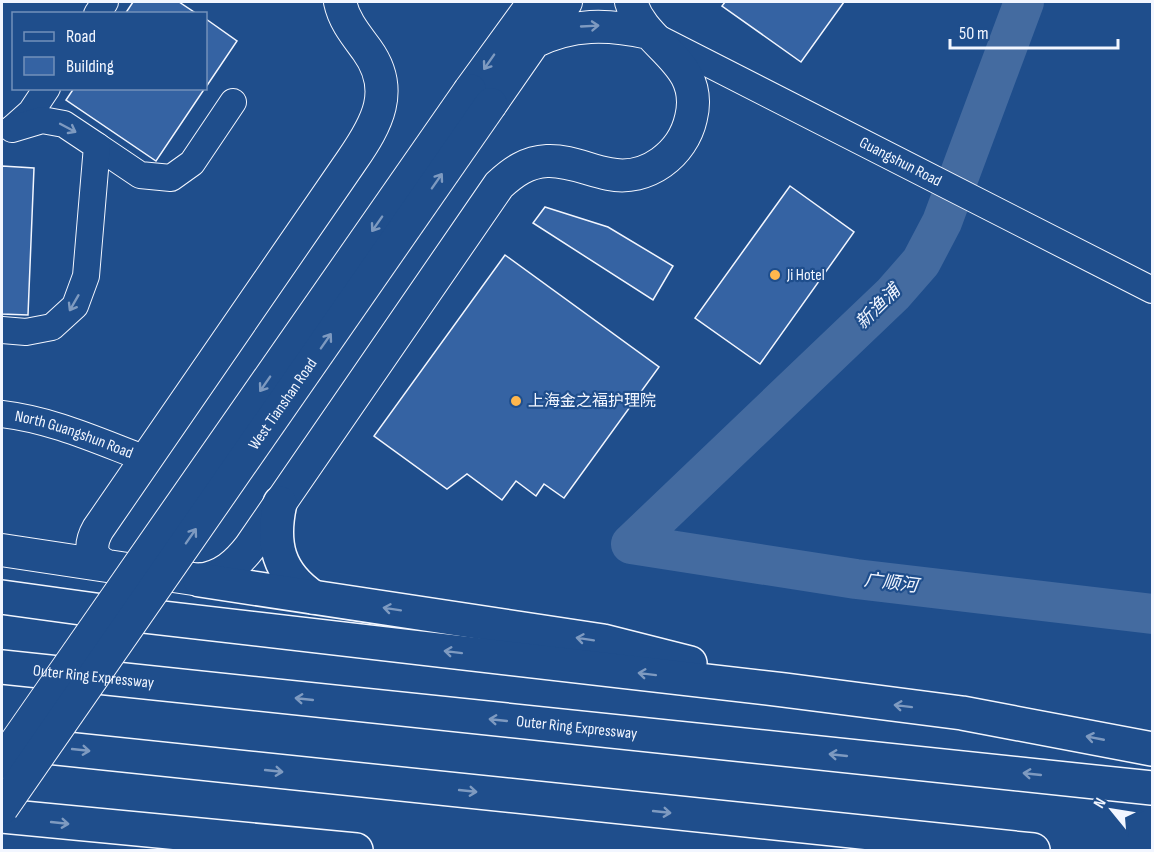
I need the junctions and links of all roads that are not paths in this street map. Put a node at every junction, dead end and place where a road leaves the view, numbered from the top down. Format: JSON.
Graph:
{"nodes":[{"id":1,"x":340,"y":2,"type":"edge"},
{"id":2,"x":534,"y":2,"type":"edge"},
{"id":3,"x":566,"y":2,"type":"edge"},
{"id":4,"x":631,"y":2,"type":"edge"},
{"id":5,"x":521,"y":24,"type":"edge"},
{"id":6,"x":649,"y":33,"type":"junction"},
{"id":7,"x":46,"y":90,"type":"edge"},
{"id":8,"x":480,"y":97,"type":"junction"},
{"id":9,"x":233,"y":102,"type":"dead end"},
{"id":10,"x":7,"y":130,"type":"edge"},
{"id":11,"x":97,"y":146,"type":"junction"},
{"id":12,"x":1152,"y":290,"type":"edge"},
{"id":13,"x":2,"y":330,"type":"edge"},
{"id":14,"x":2,"y":414,"type":"edge"},
{"id":15,"x":146,"y":459,"type":"junction"},
{"id":16,"x":280,"y":503,"type":"junction"},
{"id":17,"x":98,"y":529,"type":"junction"},
{"id":18,"x":2,"y":550,"type":"edge"},
{"id":19,"x":44,"y":556,"type":"junction"},
{"id":20,"x":105,"y":565,"type":"junction"},
{"id":21,"x":200,"y":580,"type":"junction"},
{"id":22,"x":2,"y":597,"type":"edge"},
{"id":23,"x":313,"y":597,"type":"junction"},
{"id":24,"x":2,"y":667,"type":"edge"},
{"id":25,"x":784,"y":690,"type":"junction"},
{"id":26,"x":2,"y":742,"type":"edge"},
{"id":27,"x":1152,"y":749,"type":"edge"},
{"id":28,"x":2,"y":762,"type":"edge"},
{"id":29,"x":1152,"y":788,"type":"edge"},
{"id":30,"x":2,"y":808,"type":"edge"},
{"id":31,"x":2,"y":816,"type":"edge"},
{"id":32,"x":356,"y":850,"type":"edge"},
{"id":33,"x":1033,"y":850,"type":"edge"}],
"edges":[{"from":1,"to":15,"type":"main road"},
{"from":2,"to":5,"type":"main road","name":"West Tianshan Road"},
{"from":3,"to":5,"type":"main road","name":"West Tianshan Road"},
{"from":4,"to":6,"type":"main road"},
{"from":5,"to":6,"type":"main road","one_way":true},
{"from":5,"to":8,"type":"main road","name":"West Tianshan Road"},
{"from":6,"to":12,"type":"street","name":"Guangshun Road"},
{"from":6,"to":16,"type":"main road"},
{"from":7,"to":10,"type":"street"},
{"from":8,"to":28,"type":"main road","name":"West Tianshan Road","one_way":true,"bridge":true},
{"from":30,"to":8,"type":"main road","name":"West Tianshan Road","one_way":true,"bridge":true},
{"from":9,"to":11,"type":"street"},
{"from":10,"to":11,"type":"street","one_way":true},
{"from":11,"to":13,"type":"street","one_way":true},
{"from":14,"to":15,"type":"street","name":"North Guangshun Road"},
{"from":15,"to":17,"type":"main road"},
{"from":16,"to":21,"type":"main road"},
{"from":16,"to":23,"type":"highway"},
{"from":17,"to":19,"type":"main road"},
{"from":17,"to":20,"type":"main road"},
{"from":18,"to":19,"type":"main road"},
{"from":19,"to":20,"type":"main road"},
{"from":20,"to":21,"type":"main road"},
{"from":21,"to":23,"type":"highway"},
{"from":25,"to":22,"type":"highway","one_way":true},
{"from":25,"to":23,"type":"highway","one_way":true},
{"from":29,"to":24,"type":"highway","name":"Outer Ring Expressway","one_way":true},
{"from":27,"to":25,"type":"highway","one_way":true},
{"from":26,"to":33,"type":"highway","one_way":true},
{"from":31,"to":32,"type":"highway","one_way":true}]}
